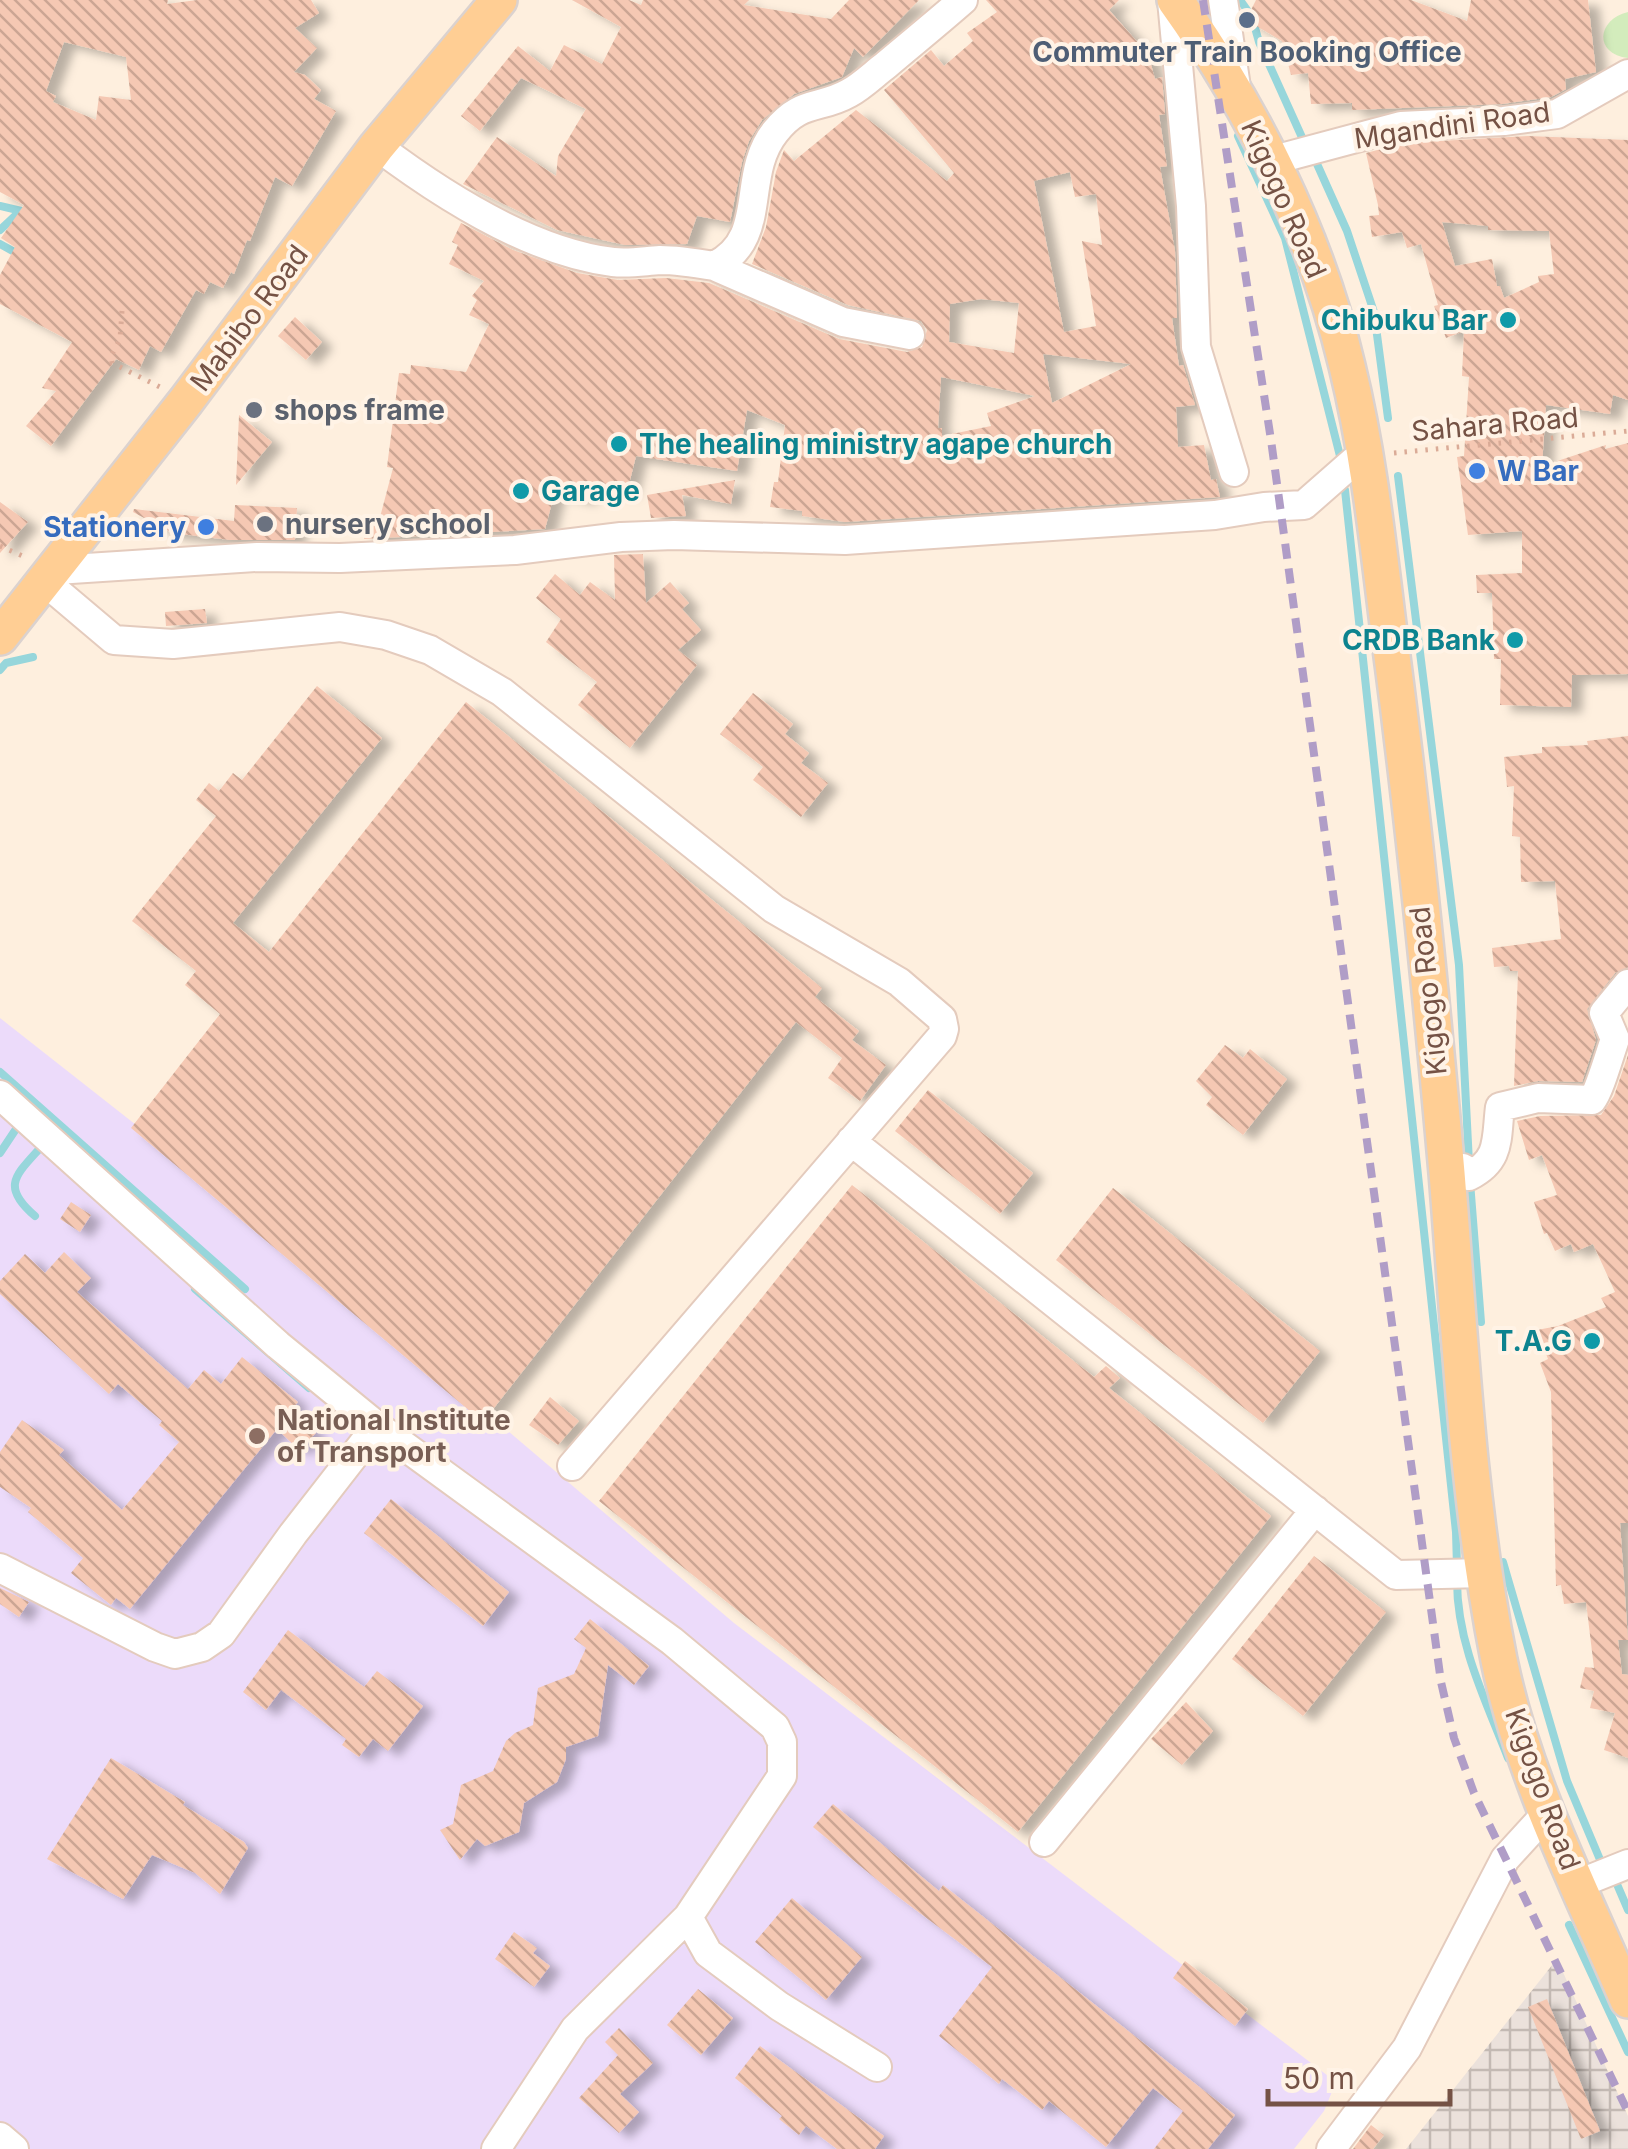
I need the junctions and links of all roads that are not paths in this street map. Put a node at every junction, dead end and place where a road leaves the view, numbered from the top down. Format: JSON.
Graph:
{"nodes":[{"id":1,"x":499,"y":0,"type":"edge"},
{"id":2,"x":964,"y":0,"type":"edge"},
{"id":3,"x":1173,"y":0,"type":"edge"},
{"id":4,"x":1222,"y":0,"type":"edge"},
{"id":5,"x":1628,"y":74,"type":"edge"},
{"id":6,"x":1237,"y":96,"type":"junction"},
{"id":7,"x":377,"y":146,"type":"junction"},
{"id":8,"x":1270,"y":160,"type":"junction"},
{"id":9,"x":714,"y":266,"type":"junction"},
{"id":10,"x":910,"y":335,"type":"dead end"},
{"id":11,"x":1366,"y":456,"type":"junction"},
{"id":12,"x":1234,"y":472,"type":"dead end"},
{"id":13,"x":49,"y":575,"type":"junction"},
{"id":14,"x":0,"y":637,"type":"edge"},
{"id":15,"x":1628,"y":984,"type":"edge"},
{"id":16,"x":0,"y":1096,"type":"edge"},
{"id":17,"x":850,"y":1140,"type":"junction"},
{"id":18,"x":1447,"y":1173,"type":"junction"},
{"id":19,"x":377,"y":1426,"type":"junction"},
{"id":20,"x":572,"y":1466,"type":"dead end"},
{"id":21,"x":1315,"y":1510,"type":"junction"},
{"id":22,"x":0,"y":1568,"type":"edge"},
{"id":23,"x":1486,"y":1573,"type":"junction"},
{"id":24,"x":1548,"y":1812,"type":"junction"},
{"id":25,"x":1044,"y":1842,"type":"dead end"},
{"id":26,"x":1628,"y":1864,"type":"edge"},
{"id":27,"x":1578,"y":1884,"type":"junction"},
{"id":28,"x":688,"y":1917,"type":"junction"},
{"id":29,"x":1628,"y":2000,"type":"edge"},
{"id":30,"x":877,"y":2067,"type":"dead end"},
{"id":31,"x":0,"y":2137,"type":"edge"},
{"id":32,"x":14,"y":2149,"type":"edge"},
{"id":33,"x":496,"y":2149,"type":"edge"},
{"id":34,"x":1331,"y":2149,"type":"edge"}],
"edges":[{"from":1,"to":7,"type":"main road","name":"Mabibo Road"},
{"from":2,"to":9,"type":"street"},
{"from":3,"to":6,"type":"main road","name":"Kigogo Road"},
{"from":3,"to":12,"type":"street"},
{"from":4,"to":6,"type":"street"},
{"from":5,"to":8,"type":"street","name":"Mgandini Road"},
{"from":6,"to":8,"type":"main road","name":"Kigogo Road"},
{"from":7,"to":9,"type":"street"},
{"from":7,"to":13,"type":"main road","name":"Mabibo Road"},
{"from":8,"to":11,"type":"main road","name":"Kigogo Road"},
{"from":9,"to":10,"type":"street"},
{"from":11,"to":13,"type":"street"},
{"from":11,"to":18,"type":"main road","name":"Kigogo Road"},
{"from":13,"to":14,"type":"main road","name":"Mabibo Road"},
{"from":13,"to":17,"type":"street"},
{"from":15,"to":18,"type":"street"},
{"from":16,"to":19,"type":"street"},
{"from":17,"to":20,"type":"street"},
{"from":17,"to":21,"type":"street"},
{"from":18,"to":23,"type":"main road","name":"Kigogo Road"},
{"from":19,"to":22,"type":"street"},
{"from":19,"to":28,"type":"street"},
{"from":21,"to":23,"type":"street"},
{"from":21,"to":25,"type":"street"},
{"from":23,"to":24,"type":"main road","name":"Kigogo Road"},
{"from":24,"to":27,"type":"main road","name":"Kigogo Road"},
{"from":24,"to":34,"type":"street"},
{"from":26,"to":27,"type":"street"},
{"from":27,"to":29,"type":"main road","name":"Kigogo Road"},
{"from":28,"to":30,"type":"street"},
{"from":28,"to":33,"type":"street"},
{"from":31,"to":32,"type":"street"}]}
